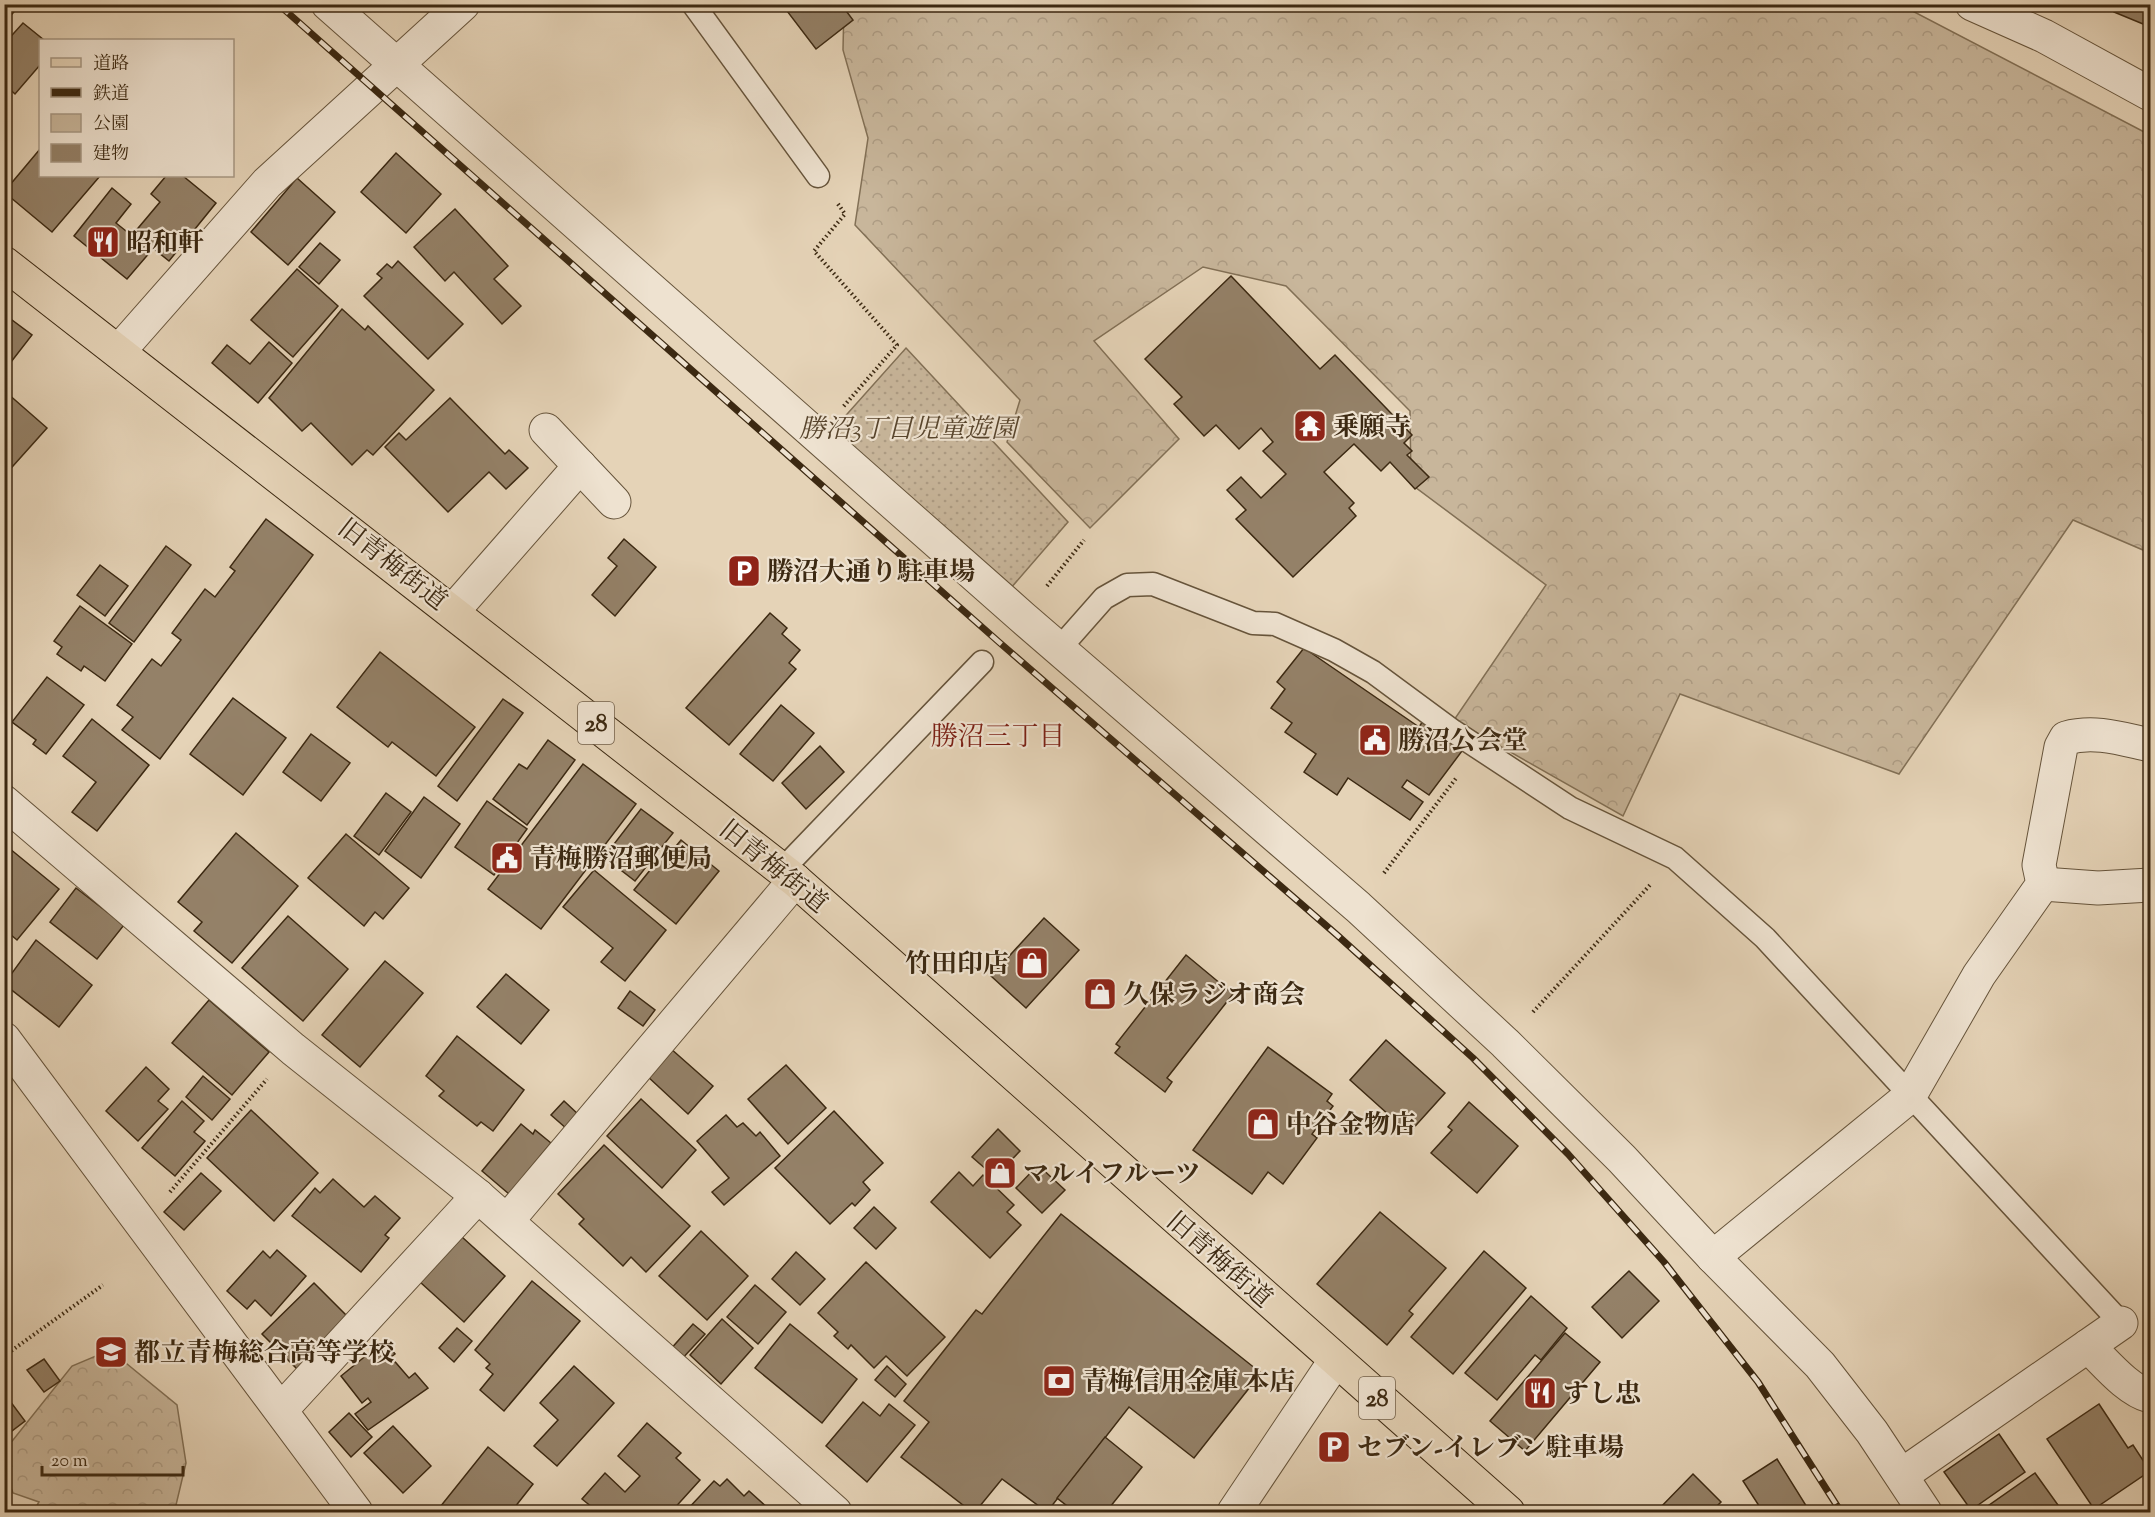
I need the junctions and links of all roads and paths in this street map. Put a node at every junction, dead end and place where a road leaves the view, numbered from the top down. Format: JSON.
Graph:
{"nodes":[{"id":1,"x":328,"y":4,"type":"edge"},
{"id":2,"x":463,"y":4,"type":"edge"},
{"id":3,"x":693,"y":4,"type":"edge"},
{"id":4,"x":1986,"y":8,"type":"edge"},
{"id":5,"x":396,"y":64,"type":"junction"},
{"id":6,"x":2151,"y":94,"type":"edge"},
{"id":7,"x":818,"y":176,"type":"joint"},
{"id":8,"x":4,"y":263,"type":"edge"},
{"id":9,"x":119,"y":351,"type":"junction"},
{"id":10,"x":546,"y":430,"type":"dead end"},
{"id":11,"x":817,"y":436,"type":"junction"},
{"id":12,"x":580,"y":466,"type":"junction"},
{"id":13,"x":614,"y":502,"type":"dead end"},
{"id":14,"x":1084,"y":540,"type":"dead end"},
{"id":15,"x":453,"y":611,"type":"junction"},
{"id":16,"x":1022,"y":617,"type":"junction"},
{"id":17,"x":1059,"y":649,"type":"junction"},
{"id":18,"x":982,"y":662,"type":"dead end"},
{"id":19,"x":2151,"y":745,"type":"edge"},
{"id":20,"x":1480,"y":747,"type":"junction"},
{"id":21,"x":4,"y":802,"type":"edge"},
{"id":22,"x":1675,"y":858,"type":"junction"},
{"id":23,"x":789,"y":875,"type":"junction"},
{"id":24,"x":2043,"y":884,"type":"junction"},
{"id":25,"x":2151,"y":885,"type":"edge"},
{"id":26,"x":1358,"y":907,"type":"junction"},
{"id":27,"x":4,"y":1039,"type":"edge"},
{"id":28,"x":1505,"y":1043,"type":"junction"},
{"id":29,"x":293,"y":1049,"type":"junction"},
{"id":30,"x":1909,"y":1097,"type":"junction"},
{"id":31,"x":478,"y":1197,"type":"junction"},
{"id":32,"x":507,"y":1221,"type":"junction"},
{"id":33,"x":142,"y":1226,"type":"junction"},
{"id":34,"x":1713,"y":1257,"type":"junction"},
{"id":35,"x":103,"y":1285,"type":"dead end"},
{"id":36,"x":2121,"y":1323,"type":"joint"},
{"id":37,"x":2088,"y":1346,"type":"junction"},
{"id":38,"x":4,"y":1356,"type":"edge"},
{"id":39,"x":1335,"y":1361,"type":"junction"},
{"id":40,"x":2151,"y":1396,"type":"edge"},
{"id":41,"x":281,"y":1410,"type":"junction"},
{"id":42,"x":1902,"y":1475,"type":"junction"},
{"id":43,"x":356,"y":1512,"type":"edge"},
{"id":44,"x":835,"y":1512,"type":"edge"},
{"id":45,"x":1234,"y":1512,"type":"edge"},
{"id":46,"x":1508,"y":1512,"type":"edge"},
{"id":47,"x":1925,"y":1512,"type":"edge"}],
"edges":[{"from":1,"to":5,"type":"street"},
{"from":2,"to":5,"type":"street"},
{"from":3,"to":7,"type":"lane"},
{"from":4,"to":6,"type":"street"},
{"from":5,"to":9,"type":"street"},
{"from":5,"to":11,"type":"street"},
{"from":7,"to":11,"type":"path"},
{"from":8,"to":9,"type":"main road","name":"旧青梅街道","number":"28"},
{"from":9,"to":15,"type":"main road","name":"旧青梅街道","number":"28"},
{"from":10,"to":12,"type":"street"},
{"from":11,"to":16,"type":"street"},
{"from":12,"to":13,"type":"street"},
{"from":12,"to":15,"type":"street"},
{"from":14,"to":16,"type":"path"},
{"from":15,"to":23,"type":"main road","name":"旧青梅街道","number":"28"},
{"from":16,"to":17,"type":"street"},
{"from":17,"to":20,"type":"lane"},
{"from":17,"to":26,"type":"street"},
{"from":18,"to":23,"type":"lane"},
{"from":19,"to":24,"type":"street"},
{"from":20,"to":22,"type":"lane"},
{"from":20,"to":26,"type":"path"},
{"from":21,"to":29,"type":"street"},
{"from":22,"to":28,"type":"path"},
{"from":22,"to":30,"type":"lane"},
{"from":23,"to":32,"type":"street"},
{"from":23,"to":39,"type":"main road","name":"旧青梅街道","number":"28"},
{"from":24,"to":25,"type":"street"},
{"from":24,"to":30,"type":"street"},
{"from":26,"to":28,"type":"street"},
{"from":27,"to":33,"type":"street"},
{"from":28,"to":34,"type":"street"},
{"from":29,"to":31,"type":"street"},
{"from":29,"to":33,"type":"path"},
{"from":30,"to":34,"type":"street"},
{"from":30,"to":36,"type":"lane"},
{"from":31,"to":32,"type":"street"},
{"from":31,"to":41,"type":"street"},
{"from":32,"to":44,"type":"street"},
{"from":33,"to":41,"type":"street"},
{"from":34,"to":42,"type":"street"},
{"from":35,"to":38,"type":"path"},
{"from":36,"to":37,"type":"street"},
{"from":37,"to":40,"type":"street"},
{"from":37,"to":42,"type":"street"},
{"from":39,"to":45,"type":"street"},
{"from":39,"to":46,"type":"main road","name":"旧青梅街道","number":"28"},
{"from":41,"to":43,"type":"street"},
{"from":42,"to":47,"type":"street"}]}
